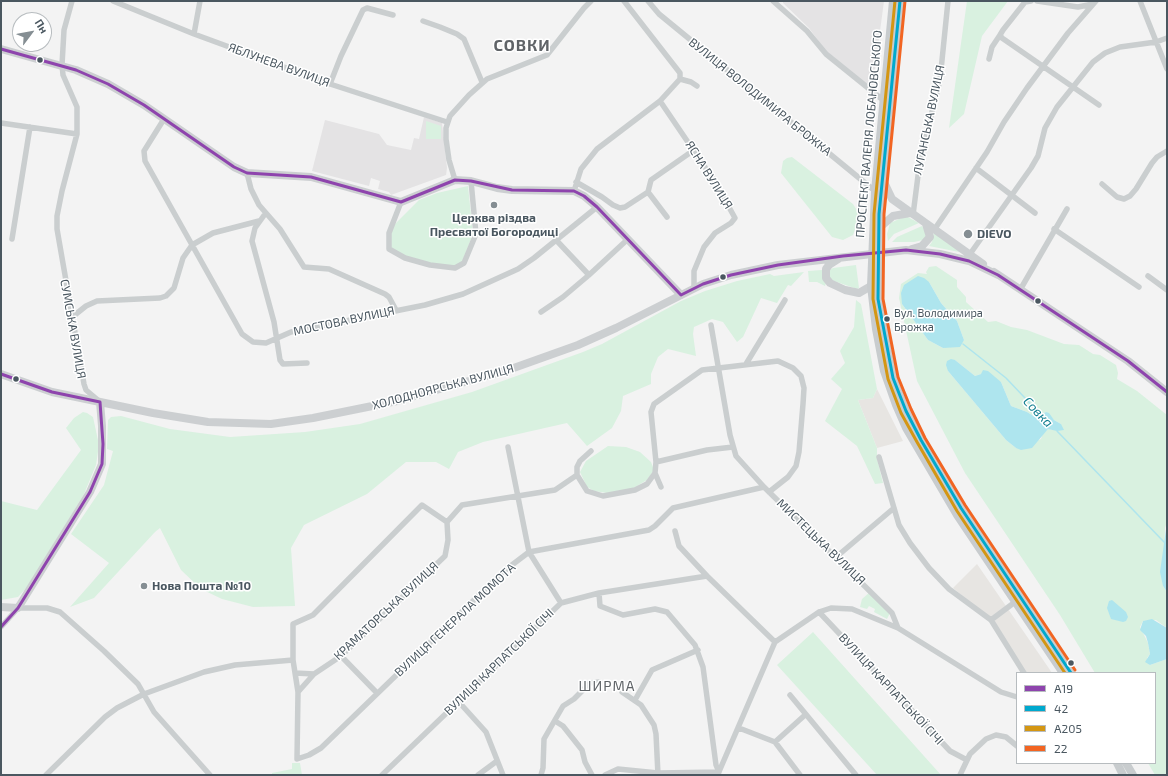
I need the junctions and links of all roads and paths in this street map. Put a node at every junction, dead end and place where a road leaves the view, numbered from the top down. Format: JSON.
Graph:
{"nodes":[{"id":1,"x":72,"y":1,"type":"edge"},
{"id":2,"x":113,"y":1,"type":"edge"},
{"id":3,"x":200,"y":1,"type":"edge"},
{"id":4,"x":591,"y":1,"type":"edge"},
{"id":5,"x":624,"y":1,"type":"edge"},
{"id":6,"x":648,"y":1,"type":"edge"},
{"id":7,"x":773,"y":1,"type":"edge"},
{"id":8,"x":893,"y":1,"type":"edge"},
{"id":9,"x":900,"y":1,"type":"edge"},
{"id":10,"x":948,"y":1,"type":"edge"},
{"id":11,"x":1031,"y":1,"type":"edge"},
{"id":12,"x":1036,"y":1,"type":"edge"},
{"id":13,"x":1140,"y":1,"type":"edge"},
{"id":14,"x":1095,"y":2,"type":"edge"},
{"id":15,"x":393,"y":15,"type":"dead end"},
{"id":16,"x":423,"y":21,"type":"dead end"},
{"id":17,"x":194,"y":34,"type":"junction"},
{"id":18,"x":1000,"y":35,"type":"junction"},
{"id":19,"x":1167,"y":38,"type":"edge"},
{"id":20,"x":1156,"y":42,"type":"junction"},
{"id":21,"x":1,"y":49,"type":"edge"},
{"id":22,"x":989,"y":59,"type":"dead end"},
{"id":23,"x":62,"y":65,"type":"junction"},
{"id":24,"x":1043,"y":67,"type":"junction"},
{"id":25,"x":1167,"y":69,"type":"edge"},
{"id":26,"x":680,"y":79,"type":"junction"},
{"id":27,"x":482,"y":82,"type":"junction"},
{"id":28,"x":330,"y":84,"type":"junction"},
{"id":29,"x":697,"y":86,"type":"dead end"},
{"id":30,"x":1073,"y":87,"type":"junction"},
{"id":31,"x":883,"y":100,"type":"junction"},
{"id":32,"x":660,"y":101,"type":"junction"},
{"id":33,"x":1099,"y":105,"type":"dead end"},
{"id":34,"x":164,"y":119,"type":"junction"},
{"id":35,"x":447,"y":122,"type":"junction"},
{"id":36,"x":1,"y":123,"type":"edge"},
{"id":37,"x":30,"y":127,"type":"junction"},
{"id":38,"x":77,"y":134,"type":"junction"},
{"id":39,"x":694,"y":150,"type":"junction"},
{"id":40,"x":1167,"y":151,"type":"edge"},
{"id":41,"x":976,"y":168,"type":"junction"},
{"id":42,"x":247,"y":173,"type":"junction"},
{"id":43,"x":882,"y":178,"type":"junction"},
{"id":44,"x":455,"y":180,"type":"junction"},
{"id":45,"x":471,"y":181,"type":"junction"},
{"id":46,"x":576,"y":182,"type":"junction"},
{"id":47,"x":1102,"y":184,"type":"dead end"},
{"id":48,"x":574,"y":191,"type":"junction"},
{"id":49,"x":875,"y":191,"type":"junction"},
{"id":50,"x":648,"y":192,"type":"junction"},
{"id":51,"x":1012,"y":196,"type":"junction"},
{"id":52,"x":400,"y":202,"type":"junction"},
{"id":53,"x":597,"y":208,"type":"junction"},
{"id":54,"x":1067,"y":209,"type":"dead end"},
{"id":55,"x":1035,"y":213,"type":"dead end"},
{"id":56,"x":265,"y":214,"type":"junction"},
{"id":57,"x":912,"y":214,"type":"junction"},
{"id":58,"x":667,"y":216,"type":"dead end"},
{"id":59,"x":259,"y":222,"type":"junction"},
{"id":60,"x":925,"y":224,"type":"junction"},
{"id":61,"x":879,"y":228,"type":"junction"},
{"id":62,"x":1054,"y":229,"type":"junction"},
{"id":63,"x":934,"y":230,"type":"junction"},
{"id":64,"x":12,"y":239,"type":"dead end"},
{"id":65,"x":628,"y":239,"type":"junction"},
{"id":66,"x":557,"y":241,"type":"junction"},
{"id":67,"x":192,"y":245,"type":"junction"},
{"id":68,"x":906,"y":250,"type":"junction"},
{"id":69,"x":875,"y":253,"type":"junction"},
{"id":70,"x":970,"y":254,"type":"junction"},
{"id":71,"x":843,"y":256,"type":"junction"},
{"id":72,"x":589,"y":275,"type":"junction"},
{"id":73,"x":998,"y":275,"type":"junction"},
{"id":74,"x":1148,"y":276,"type":"dead end"},
{"id":75,"x":871,"y":286,"type":"junction"},
{"id":76,"x":694,"y":288,"type":"junction"},
{"id":77,"x":1139,"y":288,"type":"dead end"},
{"id":78,"x":1020,"y":290,"type":"junction"},
{"id":79,"x":1167,"y":290,"type":"edge"},
{"id":80,"x":681,"y":295,"type":"junction"},
{"id":81,"x":785,"y":300,"type":"dead end"},
{"id":82,"x":396,"y":310,"type":"junction"},
{"id":83,"x":541,"y":312,"type":"dead end"},
{"id":84,"x":72,"y":318,"type":"junction"},
{"id":85,"x":711,"y":325,"type":"dead end"},
{"id":86,"x":277,"y":338,"type":"junction"},
{"id":87,"x":307,"y":363,"type":"dead end"},
{"id":88,"x":746,"y":364,"type":"junction"},
{"id":89,"x":719,"y":367,"type":"junction"},
{"id":90,"x":1,"y":374,"type":"edge"},
{"id":91,"x":1167,"y":392,"type":"edge"},
{"id":92,"x":100,"y":402,"type":"junction"},
{"id":93,"x":508,"y":447,"type":"dead end"},
{"id":94,"x":732,"y":447,"type":"junction"},
{"id":95,"x":591,"y":451,"type":"dead end"},
{"id":96,"x":880,"y":457,"type":"dead end"},
{"id":97,"x":656,"y":462,"type":"junction"},
{"id":98,"x":655,"y":473,"type":"junction"},
{"id":99,"x":577,"y":475,"type":"junction"},
{"id":100,"x":661,"y":487,"type":"dead end"},
{"id":101,"x":764,"y":487,"type":"junction"},
{"id":102,"x":770,"y":492,"type":"junction"},
{"id":103,"x":517,"y":496,"type":"junction"},
{"id":104,"x":894,"y":508,"type":"junction"},
{"id":105,"x":447,"y":522,"type":"junction"},
{"id":106,"x":675,"y":531,"type":"dead end"},
{"id":107,"x":529,"y":552,"type":"junction"},
{"id":108,"x":835,"y":558,"type":"junction"},
{"id":109,"x":707,"y":576,"type":"junction"},
{"id":110,"x":599,"y":594,"type":"junction"},
{"id":111,"x":1015,"y":602,"type":"junction"},
{"id":112,"x":561,"y":603,"type":"junction"},
{"id":113,"x":1,"y":607,"type":"edge"},
{"id":114,"x":18,"y":608,"type":"junction"},
{"id":115,"x":819,"y":612,"type":"junction"},
{"id":116,"x":991,"y":620,"type":"junction"},
{"id":117,"x":1,"y":628,"type":"edge"},
{"id":118,"x":898,"y":628,"type":"junction"},
{"id":119,"x":775,"y":642,"type":"junction"},
{"id":120,"x":698,"y":650,"type":"junction"},
{"id":121,"x":341,"y":656,"type":"junction"},
{"id":122,"x":293,"y":660,"type":"junction"},
{"id":123,"x":1023,"y":672,"type":"edge"},
{"id":124,"x":1062,"y":672,"type":"edge"},
{"id":125,"x":1070,"y":672,"type":"edge"},
{"id":126,"x":295,"y":673,"type":"junction"},
{"id":127,"x":314,"y":674,"type":"junction"},
{"id":128,"x":599,"y":682,"type":"dead end"},
{"id":129,"x":298,"y":692,"type":"junction"},
{"id":130,"x":622,"y":692,"type":"dead end"},
{"id":131,"x":377,"y":693,"type":"junction"},
{"id":132,"x":144,"y":694,"type":"junction"},
{"id":133,"x":790,"y":695,"type":"dead end"},
{"id":134,"x":1016,"y":695,"type":"edge"},
{"id":135,"x":635,"y":700,"type":"junction"},
{"id":136,"x":458,"y":701,"type":"junction"},
{"id":137,"x":805,"y":715,"type":"junction"},
{"id":138,"x":555,"y":721,"type":"junction"},
{"id":139,"x":739,"y":728,"type":"junction"},
{"id":140,"x":774,"y":742,"type":"junction"},
{"id":141,"x":1016,"y":745,"type":"edge"},
{"id":142,"x":967,"y":760,"type":"junction"},
{"id":143,"x":497,"y":761,"type":"junction"},
{"id":144,"x":1118,"y":764,"type":"edge"},
{"id":145,"x":1127,"y":764,"type":"edge"},
{"id":146,"x":658,"y":774,"type":"edge"},
{"id":147,"x":718,"y":774,"type":"edge"},
{"id":148,"x":46,"y":775,"type":"edge"},
{"id":149,"x":210,"y":775,"type":"edge"},
{"id":150,"x":382,"y":775,"type":"edge"},
{"id":151,"x":478,"y":775,"type":"edge"},
{"id":152,"x":503,"y":775,"type":"edge"},
{"id":153,"x":541,"y":775,"type":"edge"},
{"id":154,"x":592,"y":775,"type":"edge"},
{"id":155,"x":605,"y":775,"type":"edge"},
{"id":156,"x":800,"y":775,"type":"edge"},
{"id":157,"x":856,"y":775,"type":"edge"},
{"id":158,"x":960,"y":775,"type":"edge"},
{"id":159,"x":1123,"y":775,"type":"edge"},
{"id":160,"x":1133,"y":775,"type":"edge"}],
"edges":[{"from":1,"to":23,"type":"street","name":"СУМСЬКА ВУЛИЦЯ"},
{"from":2,"to":17,"type":"street","name":"ЯБЛУНЕВА ВУЛИЦЯ"},
{"from":3,"to":17,"type":"street"},
{"from":4,"to":27,"type":"street"},
{"from":5,"to":26,"type":"street"},
{"from":6,"to":49,"type":"street","name":"ВУЛИЦЯ ВОЛОДИМИРА БРОЖКА"},
{"from":7,"to":31,"type":"street"},
{"from":8,"to":31,"type":"main road","name":"ПРОСПЕКТ ВАЛЕРІЯ ЛОБАНОВСЬКОГО"},
{"from":9,"to":43,"type":"main road","name":"ПРОСПЕКТ ВАЛЕРІЯ ЛОБАНОВСЬКОГО"},
{"from":10,"to":57,"type":"street","name":"ЛУГАНСЬКА ВУЛИЦЯ"},
{"from":11,"to":18,"type":"street"},
{"from":12,"to":14,"type":"street"},
{"from":13,"to":20,"type":"street"},
{"from":14,"to":24,"type":"street"},
{"from":15,"to":28,"type":"street"},
{"from":16,"to":27,"type":"street"},
{"from":17,"to":28,"type":"street","name":"ЯБЛУНЕВА ВУЛИЦЯ"},
{"from":18,"to":22,"type":"street"},
{"from":18,"to":24,"type":"street"},
{"from":19,"to":20,"type":"street"},
{"from":20,"to":25,"type":"street"},
{"from":20,"to":30,"type":"street"},
{"from":21,"to":23,"type":"main road"},
{"from":23,"to":34,"type":"main road"},
{"from":23,"to":38,"type":"street","name":"СУМСЬКА ВУЛИЦЯ"},
{"from":24,"to":30,"type":"street"},
{"from":24,"to":41,"type":"street"},
{"from":26,"to":29,"type":"street"},
{"from":26,"to":32,"type":"street"},
{"from":27,"to":35,"type":"street"},
{"from":28,"to":35,"type":"street","name":"ЯБЛУНЕВА ВУЛИЦЯ"},
{"from":30,"to":33,"type":"street"},
{"from":30,"to":51,"type":"street"},
{"from":31,"to":49,"type":"main road","name":"ПРОСПЕКТ ВАЛЕРІЯ ЛОБАНОВСЬКОГО"},
{"from":32,"to":39,"type":"street","name":"ЯСНА ВУЛИЦЯ"},
{"from":32,"to":46,"type":"street"},
{"from":34,"to":42,"type":"main road"},
{"from":34,"to":67,"type":"street","name":"МОСТОВА ВУЛИЦЯ"},
{"from":35,"to":44,"type":"street"},
{"from":36,"to":37,"type":"street"},
{"from":37,"to":38,"type":"street"},
{"from":37,"to":64,"type":"street"},
{"from":38,"to":84,"type":"street","name":"СУМСЬКА ВУЛИЦЯ"},
{"from":39,"to":50,"type":"street"},
{"from":39,"to":76,"type":"street","name":"ЯСНА ВУЛИЦЯ"},
{"from":40,"to":47,"type":"street"},
{"from":41,"to":51,"type":"street"},
{"from":41,"to":63,"type":"street"},
{"from":42,"to":52,"type":"main road"},
{"from":42,"to":56,"type":"street"},
{"from":43,"to":57,"type":"main road"},
{"from":43,"to":61,"type":"main road","name":"ПРОСПЕКТ ВАЛЕРІЯ ЛОБАНОВСЬКОГО"},
{"from":44,"to":45,"type":"main road"},
{"from":44,"to":52,"type":"main road"},
{"from":45,"to":48,"type":"main road"},
{"from":45,"to":52,"type":"street"},
{"from":46,"to":48,"type":"street"},
{"from":46,"to":50,"type":"street"},
{"from":48,"to":53,"type":"main road"},
{"from":49,"to":69,"type":"main road","name":"ПРОСПЕКТ ВАЛЕРІЯ ЛОБАНОВСЬКОГО"},
{"from":50,"to":58,"type":"street"},
{"from":51,"to":55,"type":"street"},
{"from":51,"to":70,"type":"street"},
{"from":53,"to":65,"type":"main road"},
{"from":53,"to":66,"type":"street","name":"МОСТОВА ВУЛИЦЯ"},
{"from":54,"to":62,"type":"street"},
{"from":56,"to":59,"type":"street"},
{"from":56,"to":82,"type":"street"},
{"from":57,"to":60,"type":"main road"},
{"from":57,"to":61,"type":"main road"},
{"from":59,"to":67,"type":"street"},
{"from":59,"to":86,"type":"street"},
{"from":60,"to":63,"type":"main road"},
{"from":60,"to":68,"type":"main road"},
{"from":61,"to":69,"type":"main road","name":"ПРОСПЕКТ ВАЛЕРІЯ ЛОБАНОВСЬКОГО"},
{"from":62,"to":77,"type":"street"},
{"from":62,"to":78,"type":"street"},
{"from":63,"to":70,"type":"main road"},
{"from":65,"to":72,"type":"street"},
{"from":65,"to":80,"type":"main road"},
{"from":66,"to":72,"type":"street"},
{"from":66,"to":82,"type":"street","name":"МОСТОВА ВУЛИЦЯ"},
{"from":67,"to":84,"type":"street"},
{"from":67,"to":86,"type":"street","name":"МОСТОВА ВУЛИЦЯ"},
{"from":68,"to":69,"type":"main road"},
{"from":68,"to":73,"type":"main road"},
{"from":69,"to":71,"type":"main road","name":"ХОЛОДНОЯРСЬКА ВУЛИЦЯ"},
{"from":69,"to":75,"type":"main road","name":"ПРОСПЕКТ ВАЛЕРІЯ ЛОБАНОВСЬКОГО"},
{"from":69,"to":125,"type":"main road","name":"ПРОСПЕКТ ВАЛЕРІЯ ЛОБАНОВСЬКОГО"},
{"from":70,"to":73,"type":"main road"},
{"from":71,"to":75,"type":"main road"},
{"from":71,"to":76,"type":"main road","name":"ХОЛОДНОЯРСЬКА ВУЛИЦЯ"},
{"from":72,"to":83,"type":"street"},
{"from":73,"to":78,"type":"main road"},
{"from":74,"to":79,"type":"street"},
{"from":75,"to":111,"type":"main road","name":"ПРОСПЕКТ ВАЛЕРІЯ ЛОБАНОВСЬКОГО"},
{"from":76,"to":80,"type":"main road","name":"ХОЛОДНОЯРСЬКА ВУЛИЦЯ"},
{"from":78,"to":91,"type":"main road"},
{"from":80,"to":92,"type":"main road","name":"ХОЛОДНОЯРСЬКА ВУЛИЦЯ"},
{"from":81,"to":88,"type":"street"},
{"from":82,"to":86,"type":"street","name":"МОСТОВА ВУЛИЦЯ"},
{"from":84,"to":92,"type":"street","name":"СУМСЬКА ВУЛИЦЯ"},
{"from":85,"to":89,"type":"street","name":"МИСТЕЦЬКА ВУЛИЦЯ"},
{"from":86,"to":87,"type":"street"},
{"from":88,"to":89,"type":"street"},
{"from":88,"to":102,"type":"street"},
{"from":89,"to":94,"type":"street","name":"МИСТЕЦЬКА ВУЛИЦЯ"},
{"from":89,"to":97,"type":"street"},
{"from":90,"to":92,"type":"main road","name":"ХОЛОДНОЯРСЬКА ВУЛИЦЯ"},
{"from":92,"to":114,"type":"main road"},
{"from":93,"to":103,"type":"street"},
{"from":94,"to":97,"type":"street"},
{"from":94,"to":101,"type":"street","name":"МИСТЕЦЬКА ВУЛИЦЯ"},
{"from":95,"to":99,"type":"street"},
{"from":96,"to":104,"type":"street"},
{"from":97,"to":98,"type":"street"},
{"from":98,"to":99,"type":"street"},
{"from":98,"to":100,"type":"street"},
{"from":99,"to":103,"type":"street"},
{"from":101,"to":102,"type":"street","name":"МИСТЕЦЬКА ВУЛИЦЯ"},
{"from":101,"to":107,"type":"street","name":"ВУЛИЦЯ ГЕНЕРАЛА МОМОТА"},
{"from":102,"to":108,"type":"street","name":"МИСТЕЦЬКА ВУЛИЦЯ"},
{"from":103,"to":105,"type":"street"},
{"from":103,"to":107,"type":"street"},
{"from":104,"to":108,"type":"street"},
{"from":104,"to":116,"type":"street"},
{"from":105,"to":121,"type":"street","name":"КРАМАТОРСЬКА ВУЛИЦЯ"},
{"from":105,"to":122,"type":"street","name":"ВУЛИЦЯ ГЕНЕРАЛА МОМОТА"},
{"from":106,"to":109,"type":"street"},
{"from":107,"to":112,"type":"street"},
{"from":107,"to":131,"type":"street","name":"ВУЛИЦЯ ГЕНЕРАЛА МОМОТА"},
{"from":108,"to":118,"type":"street","name":"МИСТЕЦЬКА ВУЛИЦЯ"},
{"from":109,"to":110,"type":"street","name":"ВУЛИЦЯ КАРПАТСЬКОЇ СІЧІ"},
{"from":109,"to":119,"type":"street"},
{"from":110,"to":112,"type":"street","name":"ВУЛИЦЯ КАРПАТСЬКОЇ СІЧІ"},
{"from":110,"to":120,"type":"street"},
{"from":111,"to":116,"type":"street"},
{"from":111,"to":124,"type":"main road","name":"ПРОСПЕКТ ВАЛЕРІЯ ЛОБАНОВСЬКОГО"},
{"from":112,"to":136,"type":"street","name":"ВУЛИЦЯ КАРПАТСЬКОЇ СІЧІ"},
{"from":113,"to":114,"type":"main road"},
{"from":114,"to":117,"type":"street"},
{"from":114,"to":132,"type":"street"},
{"from":115,"to":118,"type":"street"},
{"from":115,"to":119,"type":"street"},
{"from":115,"to":142,"type":"street","name":"ВУЛИЦЯ КАРПАТСЬКОЇ СІЧІ"},
{"from":116,"to":123,"type":"street"},
{"from":118,"to":134,"type":"street"},
{"from":119,"to":139,"type":"street"},
{"from":120,"to":135,"type":"street"},
{"from":120,"to":147,"type":"street"},
{"from":121,"to":127,"type":"street","name":"КРАМАТОРСЬКА ВУЛИЦЯ"},
{"from":121,"to":131,"type":"street"},
{"from":122,"to":126,"type":"street","name":"ВУЛИЦЯ ГЕНЕРАЛА МОМОТА"},
{"from":122,"to":132,"type":"street"},
{"from":126,"to":127,"type":"street"},
{"from":126,"to":129,"type":"street","name":"ВУЛИЦЯ ГЕНЕРАЛА МОМОТА"},
{"from":127,"to":129,"type":"street","name":"КРАМАТОРСЬКА ВУЛИЦЯ"},
{"from":128,"to":138,"type":"street"},
{"from":129,"to":131,"type":"street","name":"ВУЛИЦЯ ГЕНЕРАЛА МОМОТА"},
{"from":130,"to":135,"type":"street"},
{"from":132,"to":148,"type":"street"},
{"from":132,"to":149,"type":"street"},
{"from":133,"to":137,"type":"street"},
{"from":135,"to":146,"type":"street"},
{"from":136,"to":143,"type":"street"},
{"from":136,"to":150,"type":"street","name":"ВУЛИЦЯ КАРПАТСЬКОЇ СІЧІ"},
{"from":137,"to":140,"type":"street"},
{"from":137,"to":157,"type":"street"},
{"from":138,"to":153,"type":"street"},
{"from":138,"to":154,"type":"street"},
{"from":139,"to":140,"type":"street"},
{"from":139,"to":147,"type":"street"},
{"from":140,"to":156,"type":"street"},
{"from":141,"to":142,"type":"street"},
{"from":142,"to":158,"type":"street"},
{"from":143,"to":151,"type":"street"},
{"from":143,"to":152,"type":"street"},
{"from":144,"to":159,"type":"main road"},
{"from":145,"to":160,"type":"main road"},
{"from":146,"to":147,"type":"street"},
{"from":146,"to":155,"type":"street"}]}
